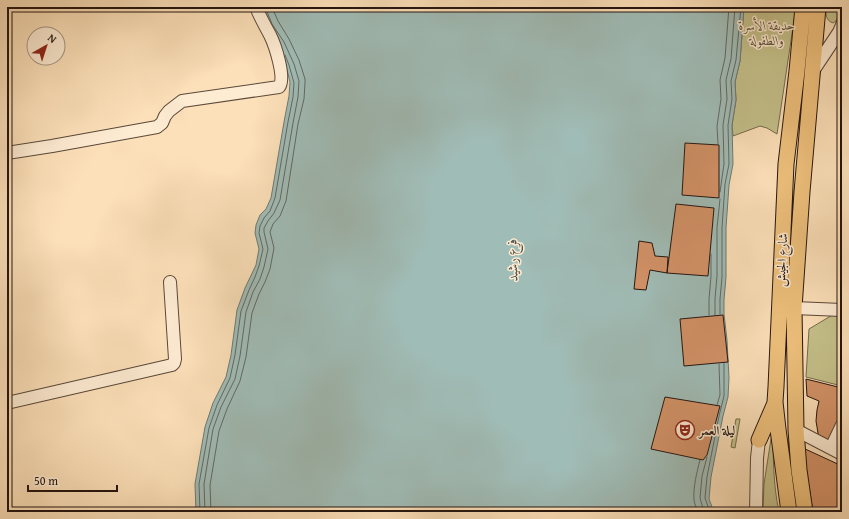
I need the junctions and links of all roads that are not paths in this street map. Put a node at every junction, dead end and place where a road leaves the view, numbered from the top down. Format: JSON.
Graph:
{"nodes":[{"id":1,"x":256,"y":7,"type":"edge"},
{"id":2,"x":803,"y":7,"type":"edge"},
{"id":3,"x":818,"y":7,"type":"edge"},
{"id":4,"x":842,"y":25,"type":"edge"},
{"id":5,"x":813,"y":71,"type":"junction"},
{"id":6,"x":7,"y":153,"type":"edge"},
{"id":7,"x":170,"y":282,"type":"dead end"},
{"id":8,"x":794,"y":308,"type":"junction"},
{"id":9,"x":842,"y":310,"type":"edge"},
{"id":10,"x":776,"y":402,"type":"junction"},
{"id":11,"x":7,"y":403,"type":"edge"},
{"id":12,"x":842,"y":425,"type":"edge"},
{"id":13,"x":796,"y":430,"type":"junction"},
{"id":14,"x":758,"y":440,"type":"joint"},
{"id":15,"x":831,"y":448,"type":"junction"},
{"id":16,"x":842,"y":454,"type":"edge"},
{"id":17,"x":756,"y":512,"type":"edge"},
{"id":18,"x":789,"y":512,"type":"edge"},
{"id":19,"x":805,"y":512,"type":"edge"}],
"edges":[{"from":1,"to":6,"type":"street"},
{"from":2,"to":10,"type":"main road","name":"شارع الجيش"},
{"from":3,"to":5,"type":"main road","name":"شارع الجيش"},
{"from":4,"to":5,"type":"street"},
{"from":5,"to":8,"type":"main road","name":"شارع الجيش"},
{"from":7,"to":11,"type":"street"},
{"from":8,"to":9,"type":"street"},
{"from":8,"to":13,"type":"main road","name":"شارع الجيش"},
{"from":10,"to":14,"type":"main road"},
{"from":10,"to":18,"type":"main road","name":"شارع الجيش"},
{"from":12,"to":15,"type":"street"},
{"from":13,"to":15,"type":"street"},
{"from":13,"to":19,"type":"main road","name":"شارع الجيش"},
{"from":14,"to":17,"type":"street"},
{"from":15,"to":16,"type":"street"}]}
